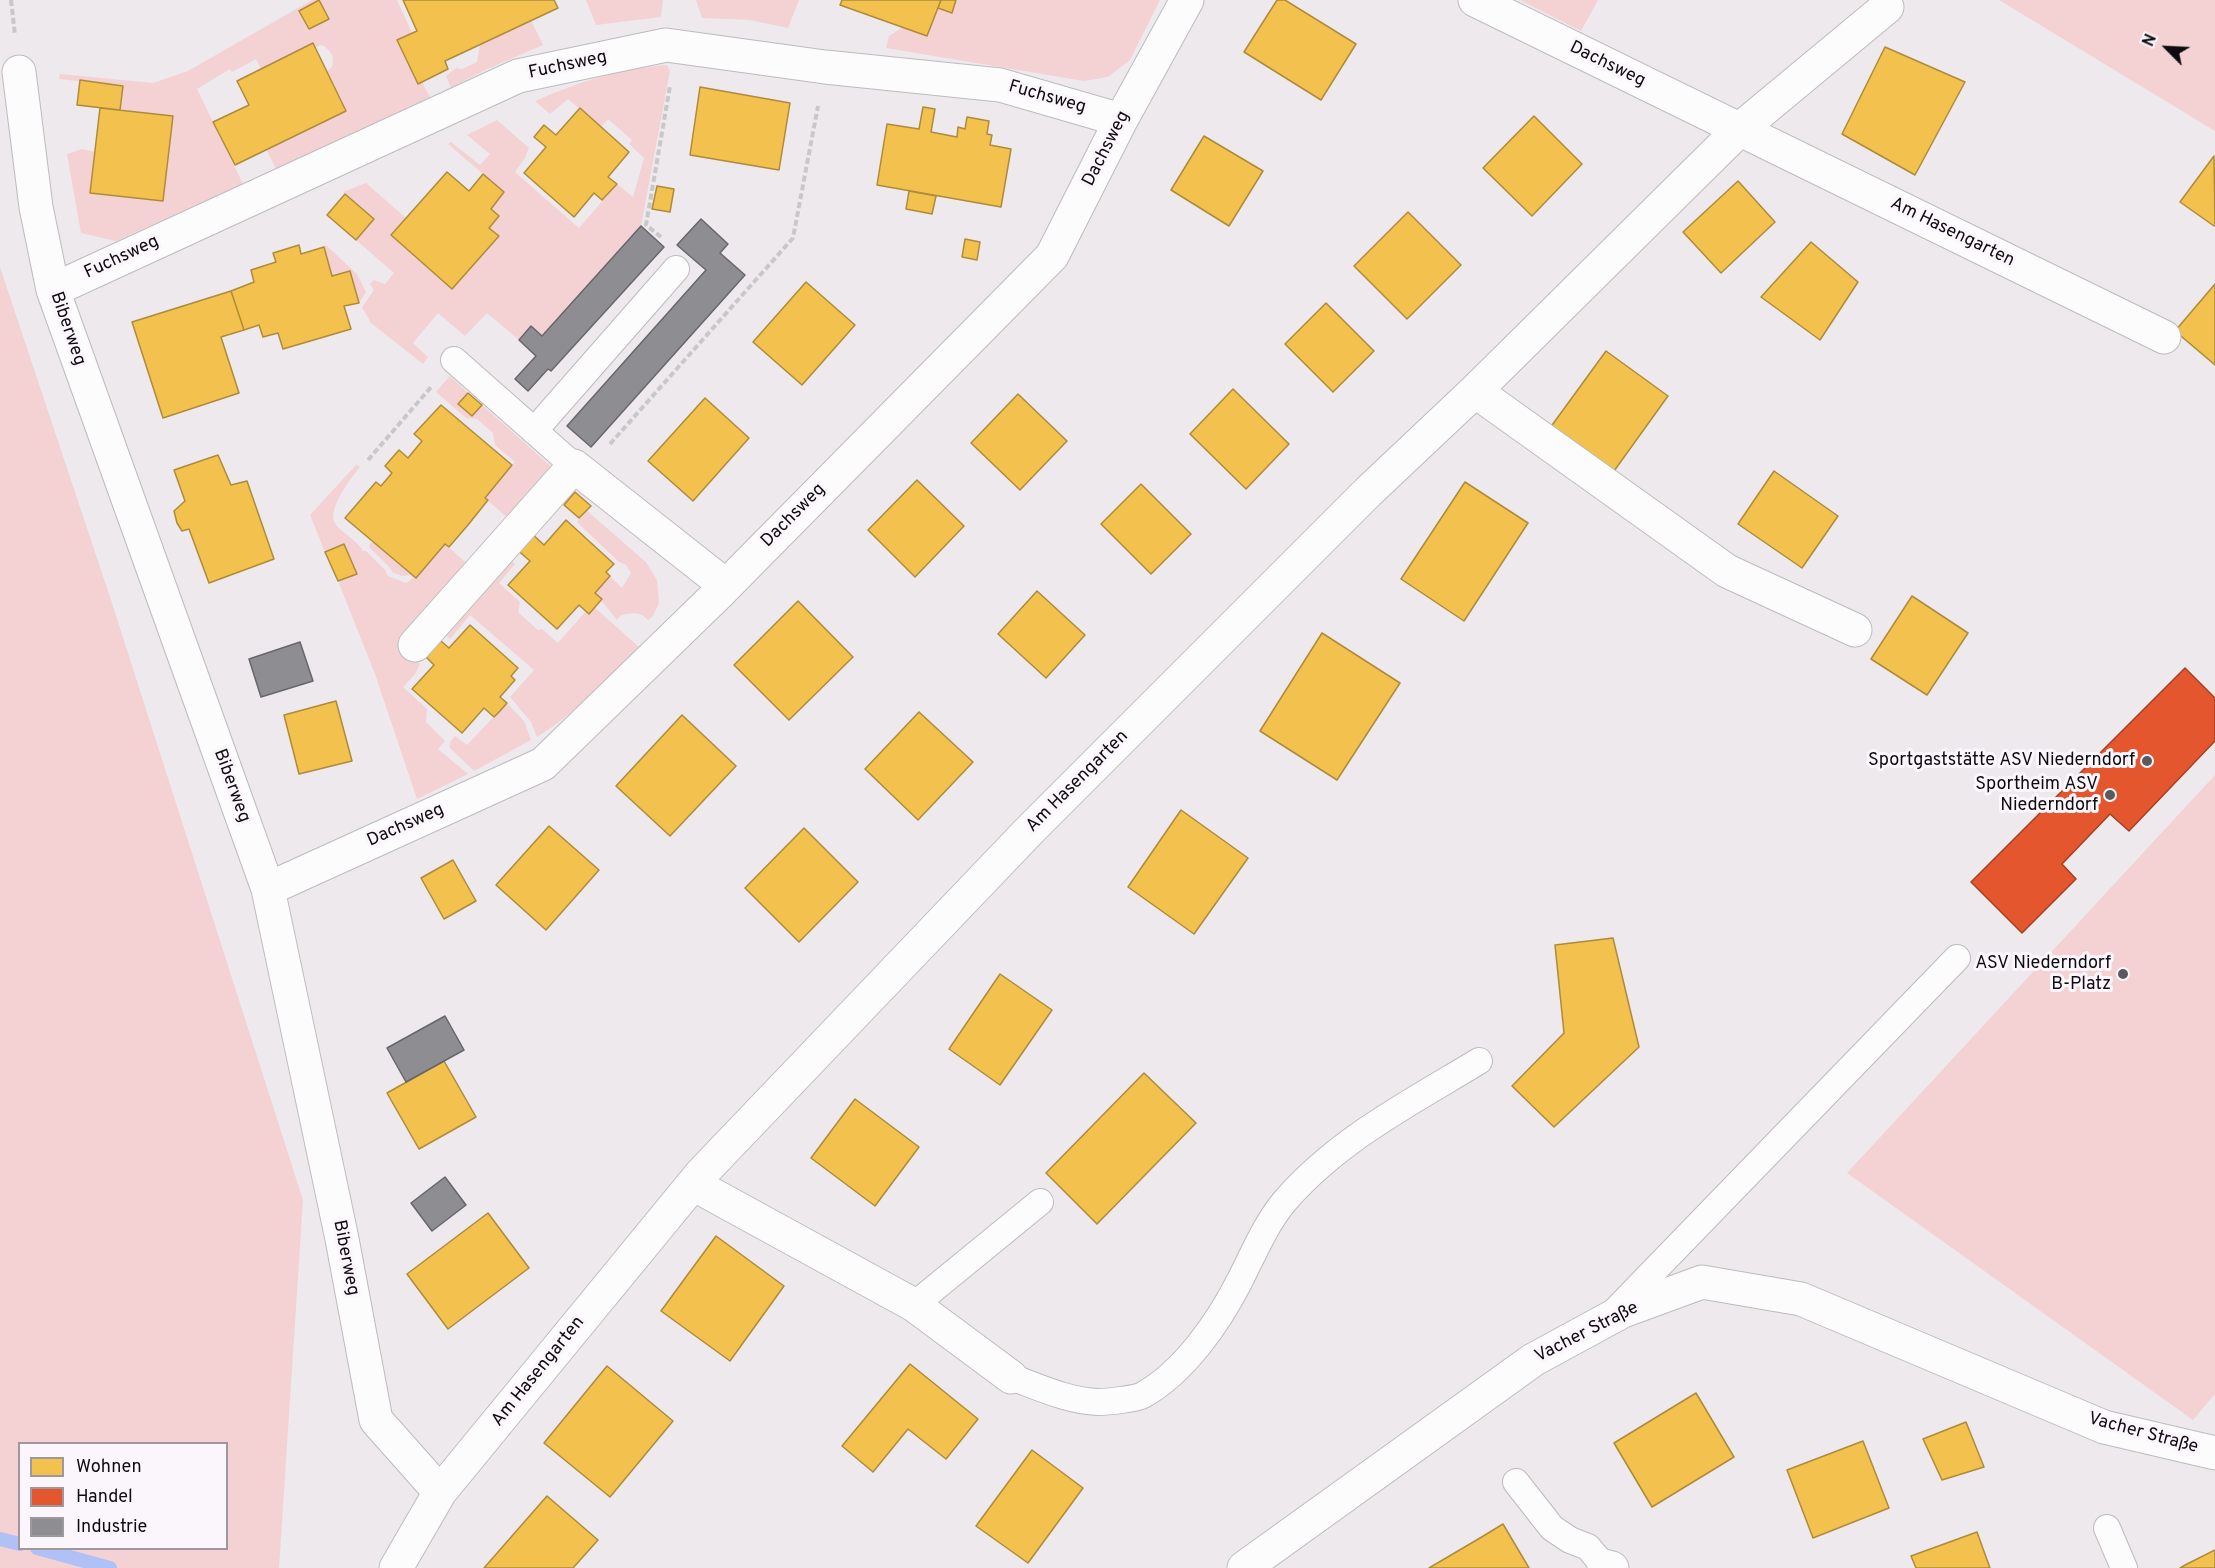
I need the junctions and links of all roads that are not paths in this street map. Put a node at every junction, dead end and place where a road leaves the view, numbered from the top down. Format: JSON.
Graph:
{"nodes":[{"id":1,"x":1187,"y":0,"type":"edge"},
{"id":2,"x":1474,"y":0,"type":"edge"},
{"id":3,"x":1887,"y":7,"type":"dead end"},
{"id":4,"x":19,"y":72,"type":"dead end"},
{"id":5,"x":1121,"y":120,"type":"junction"},
{"id":6,"x":1740,"y":129,"type":"junction"},
{"id":7,"x":676,"y":269,"type":"road end"},
{"id":8,"x":52,"y":290,"type":"junction"},
{"id":9,"x":2164,"y":337,"type":"dead end"},
{"id":10,"x":454,"y":360,"type":"road end"},
{"id":11,"x":1475,"y":391,"type":"junction"},
{"id":12,"x":534,"y":431,"type":"junction"},
{"id":13,"x":579,"y":469,"type":"junction"},
{"id":14,"x":725,"y":585,"type":"junction"},
{"id":15,"x":1855,"y":630,"type":"dead end"},
{"id":16,"x":415,"y":645,"type":"dead end"},
{"id":17,"x":268,"y":889,"type":"junction"},
{"id":18,"x":1957,"y":958,"type":"dead end"},
{"id":19,"x":1479,"y":1061,"type":"dead end"},
{"id":20,"x":693,"y":1184,"type":"junction"},
{"id":21,"x":1040,"y":1202,"type":"dead end"},
{"id":22,"x":914,"y":1305,"type":"junction"},
{"id":23,"x":1607,"y":1320,"type":"junction"},
{"id":24,"x":1011,"y":1377,"type":"joint"},
{"id":25,"x":2215,"y":1453,"type":"edge"},
{"id":26,"x":1516,"y":1482,"type":"dead end"},
{"id":27,"x":440,"y":1492,"type":"junction"},
{"id":28,"x":2107,"y":1528,"type":"dead end"},
{"id":29,"x":1608,"y":1567,"type":"edge"},
{"id":30,"x":396,"y":1568,"type":"edge"},
{"id":31,"x":1244,"y":1568,"type":"edge"},
{"id":32,"x":2124,"y":1568,"type":"edge"}],
"edges":[{"from":1,"to":5,"type":"street","name":"Dachsweg"},
{"from":2,"to":6,"type":"street","name":"Dachsweg"},
{"from":3,"to":6,"type":"street","name":"Am Hasengarten"},
{"from":4,"to":8,"type":"street","name":"Biberweg"},
{"from":5,"to":8,"type":"street","name":"Fuchsweg"},
{"from":5,"to":14,"type":"street","name":"Dachsweg"},
{"from":6,"to":9,"type":"street","name":"Am Hasengarten"},
{"from":6,"to":11,"type":"street","name":"Am Hasengarten"},
{"from":7,"to":12,"type":"lane"},
{"from":8,"to":17,"type":"street","name":"Biberweg"},
{"from":10,"to":12,"type":"lane"},
{"from":11,"to":15,"type":"street"},
{"from":11,"to":20,"type":"street","name":"Am Hasengarten"},
{"from":12,"to":13,"type":"lane"},
{"from":13,"to":14,"type":"street"},
{"from":13,"to":16,"type":"street"},
{"from":14,"to":17,"type":"street","name":"Dachsweg"},
{"from":17,"to":27,"type":"street","name":"Biberweg"},
{"from":18,"to":23,"type":"lane"},
{"from":19,"to":24,"type":"lane"},
{"from":20,"to":22,"type":"street"},
{"from":20,"to":27,"type":"street","name":"Am Hasengarten"},
{"from":21,"to":22,"type":"lane"},
{"from":22,"to":24,"type":"street"},
{"from":23,"to":25,"type":"street","name":"Vacher Straße"},
{"from":23,"to":31,"type":"street","name":"Vacher Straße"},
{"from":26,"to":29,"type":"lane"},
{"from":27,"to":30,"type":"street","name":"Am Hasengarten"},
{"from":28,"to":32,"type":"lane"}]}
